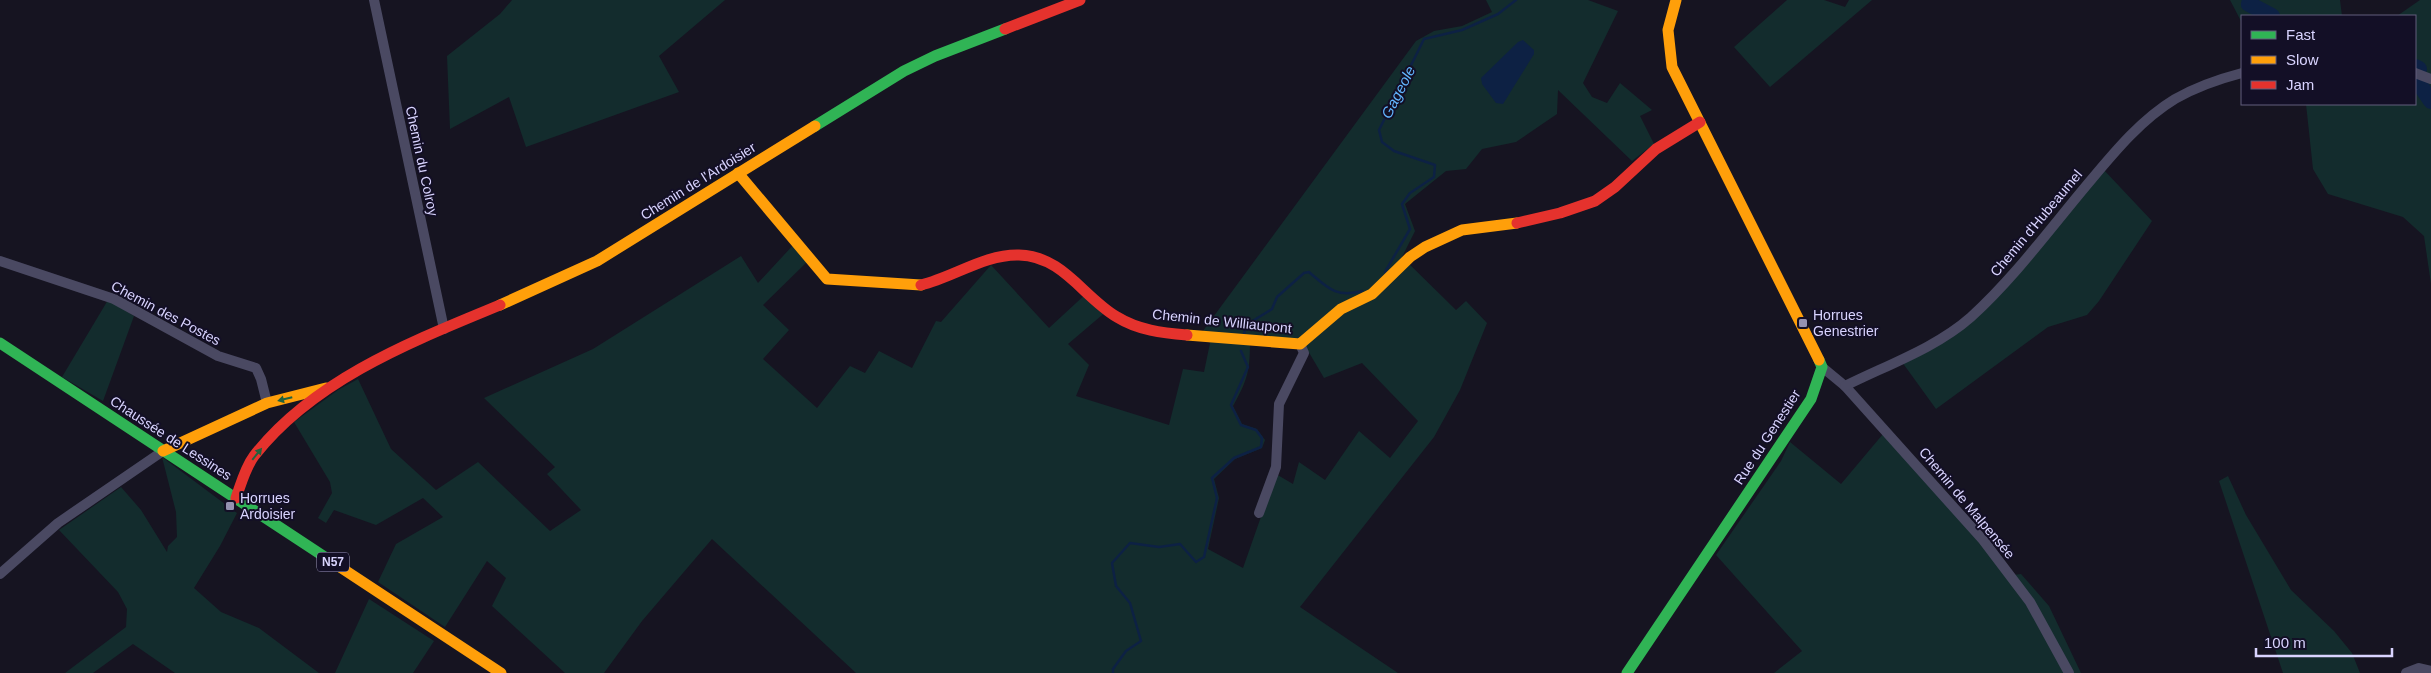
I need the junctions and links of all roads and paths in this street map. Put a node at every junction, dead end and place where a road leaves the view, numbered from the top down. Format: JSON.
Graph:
{"nodes":[{"id":1,"x":374,"y":0,"type":"edge"},
{"id":2,"x":1080,"y":0,"type":"edge"},
{"id":3,"x":1676,"y":0,"type":"edge"},
{"id":4,"x":2241,"y":73,"type":"edge"},
{"id":5,"x":2416,"y":73,"type":"edge"},
{"id":6,"x":2431,"y":79,"type":"edge"},
{"id":7,"x":1700,"y":122,"type":"junction"},
{"id":8,"x":738,"y":174,"type":"junction"},
{"id":9,"x":0,"y":261,"type":"edge"},
{"id":10,"x":444,"y":328,"type":"junction"},
{"id":11,"x":0,"y":343,"type":"edge"},
{"id":12,"x":1300,"y":344,"type":"junction"},
{"id":13,"x":1822,"y":367,"type":"junction"},
{"id":14,"x":1845,"y":386,"type":"junction"},
{"id":15,"x":332,"y":387,"type":"junction"},
{"id":16,"x":267,"y":403,"type":"junction"},
{"id":17,"x":163,"y":451,"type":"junction"},
{"id":18,"x":236,"y":498,"type":"junction"},
{"id":19,"x":1258,"y":513,"type":"dead end"},
{"id":20,"x":0,"y":574,"type":"edge"},
{"id":21,"x":2431,"y":671,"type":"edge"},
{"id":22,"x":501,"y":673,"type":"edge"},
{"id":23,"x":1627,"y":673,"type":"edge"},
{"id":24,"x":2070,"y":673,"type":"edge"},
{"id":25,"x":2406,"y":673,"type":"edge"}],
"edges":[{"from":1,"to":10,"type":"street","name":"Chemin du Colroy"},
{"from":2,"to":8,"type":"street","name":"Chemin de l'Ardoisier"},
{"from":3,"to":7,"type":"street"},
{"from":4,"to":14,"type":"street","name":"Chemin d'Hubeaumel"},
{"from":5,"to":6,"type":"street"},
{"from":7,"to":12,"type":"street","name":"Chemin de Williaupont"},
{"from":7,"to":13,"type":"street"},
{"from":8,"to":10,"type":"street","name":"Chemin de l'Ardoisier"},
{"from":8,"to":12,"type":"street","name":"Chemin de Williaupont"},
{"from":9,"to":16,"type":"street","name":"Chemin des Postes"},
{"from":10,"to":15,"type":"street","name":"Chemin de l'Ardoisier"},
{"from":11,"to":17,"type":"street","name":"Chaussée de Lessines","number":"N57"},
{"from":12,"to":19,"type":"street","name":"Chemin de Williaupont"},
{"from":13,"to":14,"type":"street","name":"Chemin de Malpensée"},
{"from":13,"to":23,"type":"street","name":"Rue du Genestier"},
{"from":14,"to":24,"type":"street","name":"Chemin de Malpensée"},
{"from":15,"to":16,"type":"street","name":"Chemin de l'Ardoisier","one_way":true},
{"from":18,"to":15,"type":"street","name":"Chemin de l'Ardoisier","one_way":true},
{"from":16,"to":17,"type":"street","name":"Chemin de l'Ardoisier"},
{"from":17,"to":18,"type":"street","name":"Chaussée de Lessines","number":"N57"},
{"from":17,"to":20,"type":"street","name":"Chemin de l'Ardoisier"},
{"from":18,"to":22,"type":"street","name":"Chaussée de Lessines","number":"N57"},
{"from":21,"to":25,"type":"street"}]}
